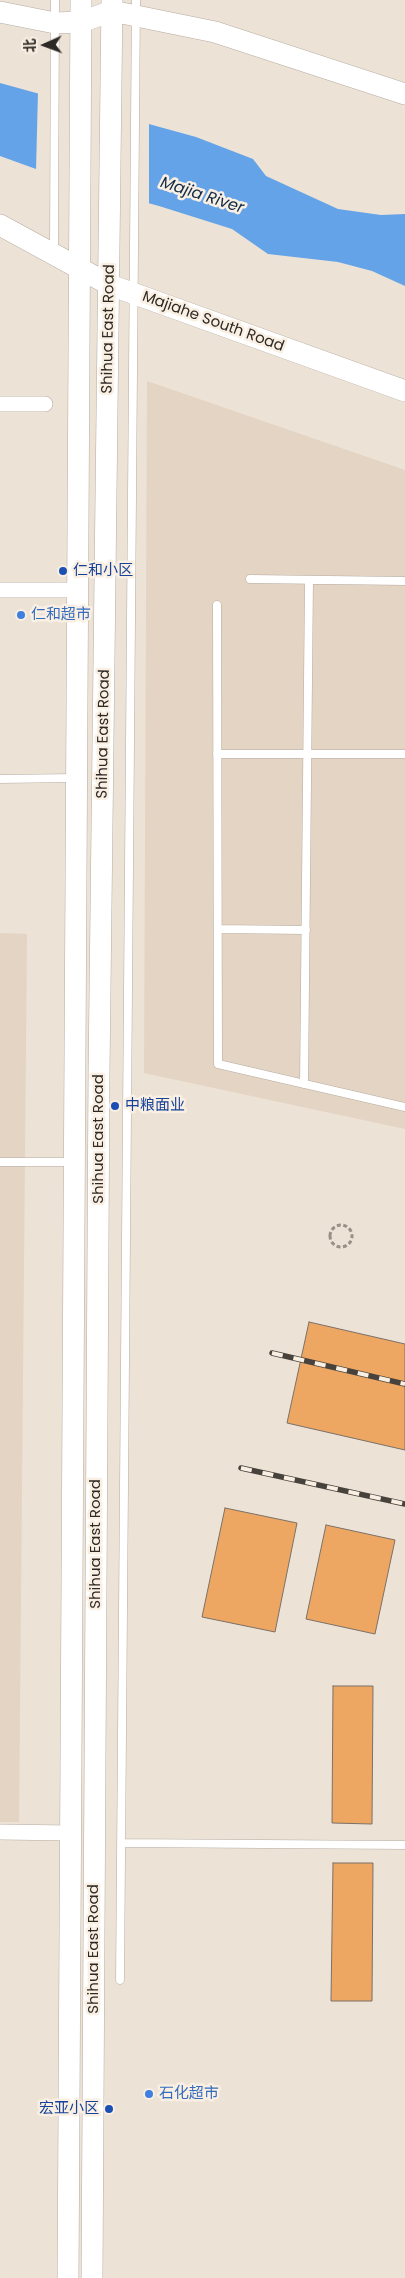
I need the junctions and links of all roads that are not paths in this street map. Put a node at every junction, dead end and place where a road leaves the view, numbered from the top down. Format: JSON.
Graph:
{"nodes":[{"id":1,"x":55,"y":0,"type":"edge"},
{"id":2,"x":81,"y":0,"type":"edge"},
{"id":3,"x":112,"y":6,"type":"edge"},
{"id":4,"x":136,"y":8,"type":"edge"},
{"id":5,"x":0,"y":12,"type":"edge"},
{"id":6,"x":81,"y":22,"type":"junction"},
{"id":7,"x":55,"y":23,"type":"junction"},
{"id":8,"x":405,"y":94,"type":"edge"},
{"id":9,"x":0,"y":225,"type":"edge"},
{"id":10,"x":54,"y":254,"type":"junction"},
{"id":11,"x":81,"y":270,"type":"junction"},
{"id":12,"x":110,"y":285,"type":"junction"},
{"id":13,"x":135,"y":294,"type":"junction"},
{"id":14,"x":405,"y":391,"type":"edge"},
{"id":15,"x":0,"y":404,"type":"edge"},
{"id":16,"x":44,"y":404,"type":"dead end"},
{"id":17,"x":250,"y":580,"type":"dead end"},
{"id":18,"x":309,"y":580,"type":"junction"},
{"id":19,"x":405,"y":582,"type":"edge"},
{"id":20,"x":0,"y":590,"type":"edge"},
{"id":21,"x":78,"y":590,"type":"junction"},
{"id":22,"x":217,"y":605,"type":"dead end"},
{"id":23,"x":217,"y":754,"type":"junction"},
{"id":24,"x":307,"y":754,"type":"junction"},
{"id":25,"x":405,"y":754,"type":"edge"},
{"id":26,"x":76,"y":778,"type":"junction"},
{"id":27,"x":0,"y":779,"type":"edge"},
{"id":28,"x":218,"y":929,"type":"junction"},
{"id":29,"x":306,"y":930,"type":"junction"},
{"id":30,"x":304,"y":1084,"type":"junction"},
{"id":31,"x":405,"y":1107,"type":"edge"},
{"id":32,"x":0,"y":1162,"type":"edge"},
{"id":33,"x":74,"y":1162,"type":"junction"},
{"id":34,"x":0,"y":1832,"type":"edge"},
{"id":35,"x":70,"y":1833,"type":"junction"},
{"id":36,"x":122,"y":1843,"type":"junction"},
{"id":37,"x":405,"y":1845,"type":"edge"},
{"id":38,"x":120,"y":1980,"type":"dead end"},
{"id":39,"x":68,"y":2278,"type":"edge"},
{"id":40,"x":92,"y":2278,"type":"edge"}],
"edges":[{"from":1,"to":7,"type":"lane"},
{"from":2,"to":6,"type":"main road","name":"Shihua East Road"},
{"from":3,"to":4,"type":"main road"},
{"from":3,"to":6,"type":"main road"},
{"from":3,"to":12,"type":"main road","name":"Shihua East Road"},
{"from":4,"to":8,"type":"main road"},
{"from":4,"to":13,"type":"lane"},
{"from":5,"to":7,"type":"main road"},
{"from":6,"to":7,"type":"main road"},
{"from":6,"to":11,"type":"main road","name":"Shihua East Road"},
{"from":7,"to":10,"type":"lane"},
{"from":9,"to":10,"type":"main road","name":"Majiahe South Road"},
{"from":10,"to":11,"type":"main road","name":"Majiahe South Road"},
{"from":11,"to":12,"type":"main road","name":"Majiahe South Road"},
{"from":11,"to":21,"type":"main road","name":"Shihua East Road"},
{"from":12,"to":13,"type":"main road","name":"Majiahe South Road"},
{"from":12,"to":40,"type":"main road","name":"Shihua East Road"},
{"from":13,"to":14,"type":"main road","name":"Majiahe South Road"},
{"from":13,"to":36,"type":"lane"},
{"from":15,"to":16,"type":"street"},
{"from":17,"to":18,"type":"lane"},
{"from":18,"to":19,"type":"lane"},
{"from":18,"to":24,"type":"lane"},
{"from":20,"to":21,"type":"street"},
{"from":21,"to":26,"type":"main road","name":"Shihua East Road"},
{"from":22,"to":23,"type":"lane"},
{"from":23,"to":24,"type":"lane"},
{"from":23,"to":28,"type":"lane"},
{"from":24,"to":25,"type":"lane"},
{"from":24,"to":29,"type":"lane"},
{"from":26,"to":27,"type":"lane"},
{"from":26,"to":33,"type":"main road","name":"Shihua East Road"},
{"from":28,"to":29,"type":"lane"},
{"from":28,"to":30,"type":"lane"},
{"from":29,"to":30,"type":"lane"},
{"from":30,"to":31,"type":"lane"},
{"from":32,"to":33,"type":"lane"},
{"from":33,"to":35,"type":"main road","name":"Shihua East Road"},
{"from":34,"to":35,"type":"street"},
{"from":35,"to":39,"type":"main road","name":"Shihua East Road"},
{"from":36,"to":37,"type":"lane"},
{"from":36,"to":38,"type":"lane"}]}
